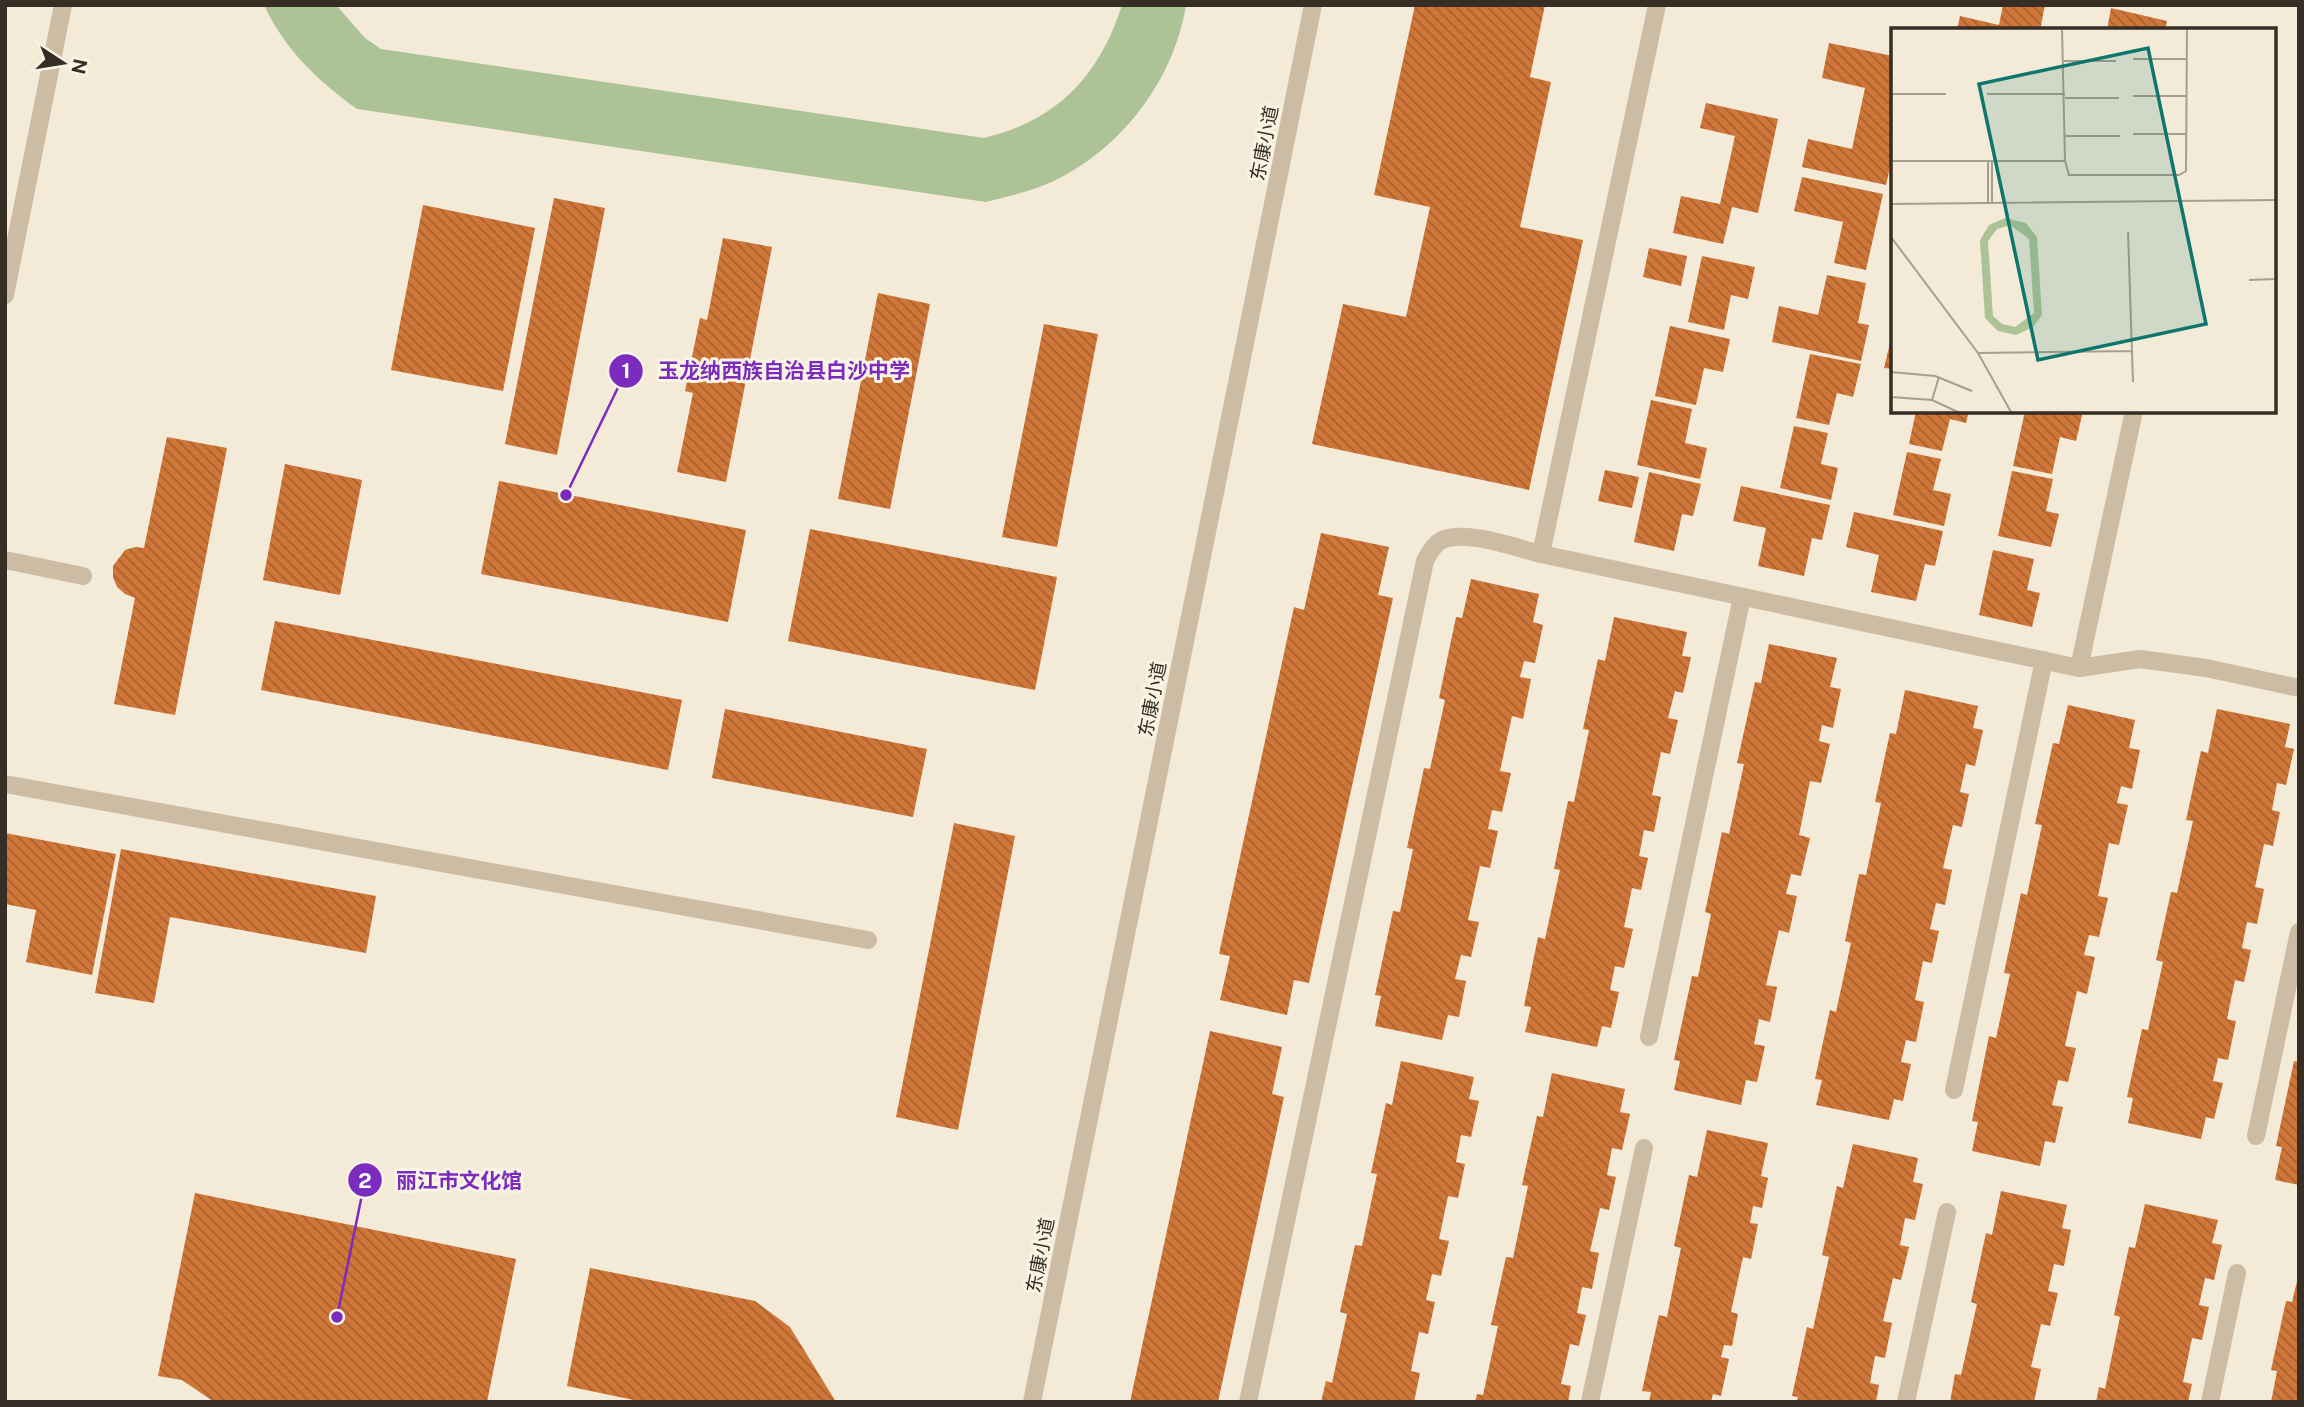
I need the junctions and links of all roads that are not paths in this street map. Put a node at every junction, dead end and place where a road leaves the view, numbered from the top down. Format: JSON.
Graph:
{"nodes":[{"id":1,"x":63,"y":5,"type":"edge"},
{"id":2,"x":1313,"y":5,"type":"edge"},
{"id":3,"x":1657,"y":5,"type":"edge"},
{"id":4,"x":5,"y":295,"type":"edge"},
{"id":5,"x":2134,"y":413,"type":"edge"},
{"id":6,"x":1541,"y":554,"type":"junction"},
{"id":7,"x":5,"y":560,"type":"edge"},
{"id":8,"x":83,"y":576,"type":"dead end"},
{"id":9,"x":1741,"y":597,"type":"junction"},
{"id":10,"x":2045,"y":660,"type":"junction"},
{"id":11,"x":2079,"y":668,"type":"junction"},
{"id":12,"x":2299,"y":688,"type":"edge"},
{"id":13,"x":5,"y":784,"type":"edge"},
{"id":14,"x":2299,"y":932,"type":"edge"},
{"id":15,"x":868,"y":940,"type":"dead end"},
{"id":16,"x":1648,"y":1037,"type":"dead end"},
{"id":17,"x":1954,"y":1090,"type":"dead end"},
{"id":18,"x":2256,"y":1136,"type":"dead end"},
{"id":19,"x":1644,"y":1148,"type":"dead end"},
{"id":20,"x":1947,"y":1212,"type":"dead end"},
{"id":21,"x":2237,"y":1273,"type":"dead end"},
{"id":22,"x":1032,"y":1402,"type":"edge"},
{"id":23,"x":1248,"y":1402,"type":"edge"},
{"id":24,"x":1590,"y":1402,"type":"edge"},
{"id":25,"x":1906,"y":1402,"type":"edge"},
{"id":26,"x":2210,"y":1402,"type":"edge"}],
"edges":[{"from":1,"to":4,"type":"street"},
{"from":2,"to":22,"type":"street","name":"东康小道"},
{"from":3,"to":6,"type":"street"},
{"from":5,"to":11,"type":"street"},
{"from":6,"to":9,"type":"street"},
{"from":6,"to":23,"type":"street"},
{"from":7,"to":8,"type":"street"},
{"from":9,"to":10,"type":"street"},
{"from":9,"to":16,"type":"street"},
{"from":10,"to":11,"type":"street"},
{"from":10,"to":17,"type":"street"},
{"from":11,"to":12,"type":"street"},
{"from":13,"to":15,"type":"street"},
{"from":14,"to":18,"type":"street"},
{"from":19,"to":24,"type":"street"},
{"from":20,"to":25,"type":"street"},
{"from":21,"to":26,"type":"street"}]}
